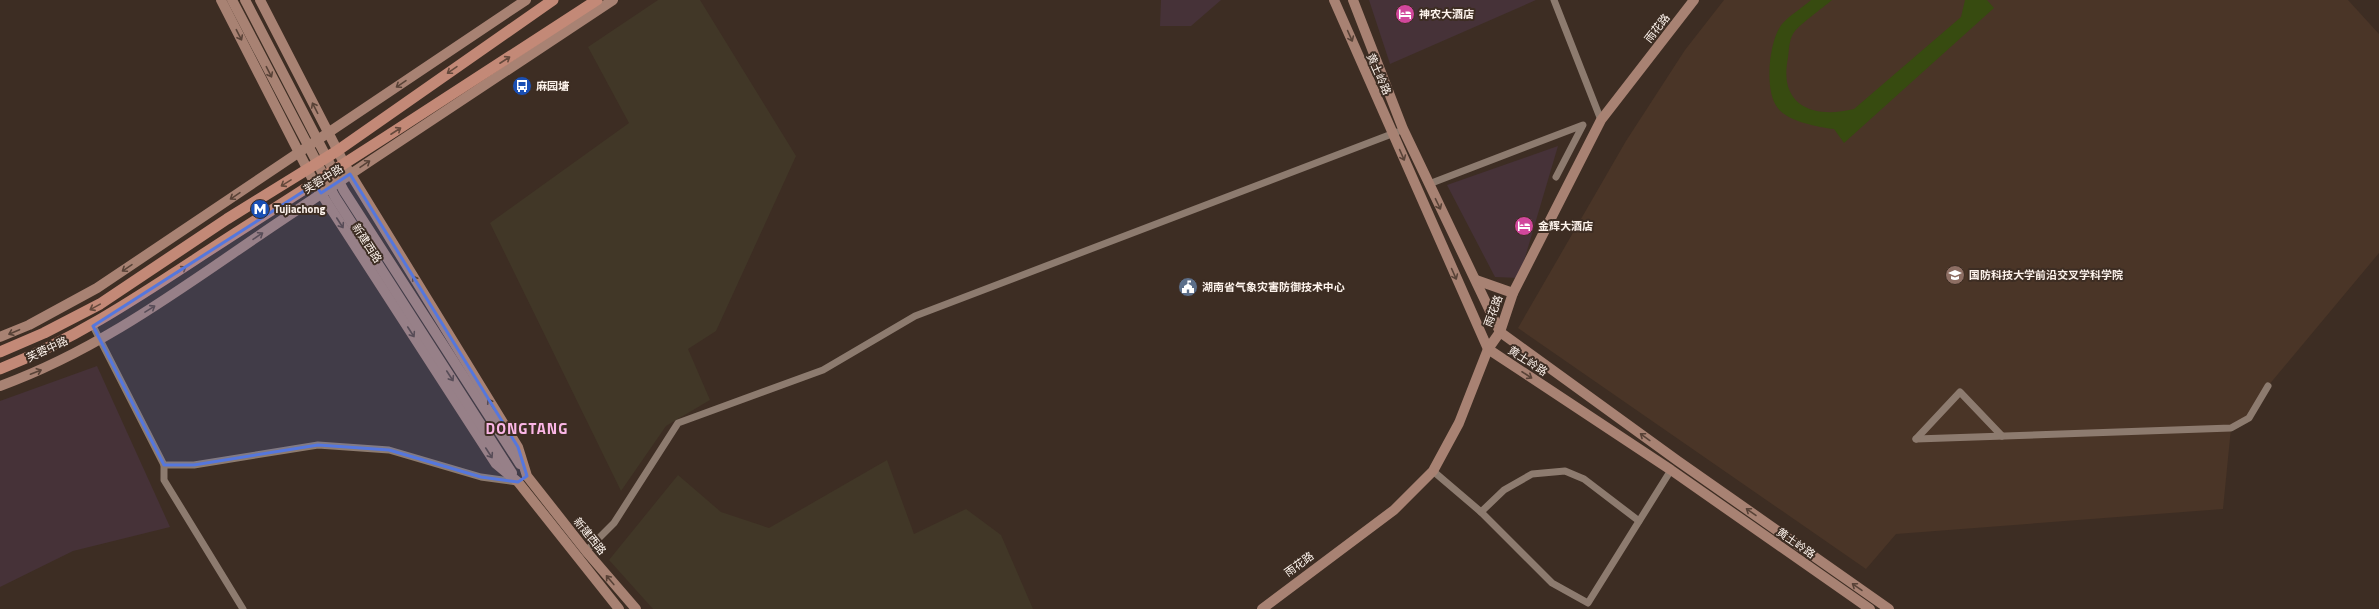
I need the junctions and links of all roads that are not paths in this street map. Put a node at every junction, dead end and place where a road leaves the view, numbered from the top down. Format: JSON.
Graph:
{"nodes":[{"id":1,"x":221,"y":0,"type":"edge"},
{"id":2,"x":232,"y":0,"type":"edge"},
{"id":3,"x":245,"y":0,"type":"edge"},
{"id":4,"x":260,"y":0,"type":"edge"},
{"id":5,"x":526,"y":0,"type":"edge"},
{"id":6,"x":553,"y":0,"type":"edge"},
{"id":7,"x":597,"y":0,"type":"edge"},
{"id":8,"x":613,"y":0,"type":"edge"},
{"id":9,"x":1334,"y":0,"type":"edge"},
{"id":10,"x":1353,"y":0,"type":"edge"},
{"id":11,"x":1554,"y":0,"type":"edge"},
{"id":12,"x":1694,"y":0,"type":"edge"},
{"id":13,"x":1601,"y":120,"type":"junction"},
{"id":14,"x":1403,"y":129,"type":"junction"},
{"id":15,"x":328,"y":133,"type":"junction"},
{"id":16,"x":1393,"y":134,"type":"junction"},
{"id":17,"x":337,"y":151,"type":"junction"},
{"id":18,"x":298,"y":153,"type":"junction"},
{"id":19,"x":347,"y":169,"type":"junction"},
{"id":20,"x":307,"y":170,"type":"junction"},
{"id":21,"x":1556,"y":177,"type":"dead end"},
{"id":22,"x":1429,"y":184,"type":"junction"},
{"id":23,"x":318,"y":189,"type":"junction"},
{"id":24,"x":1476,"y":280,"type":"junction"},
{"id":25,"x":1513,"y":293,"type":"junction"},
{"id":26,"x":93,"y":326,"type":"junction"},
{"id":27,"x":1500,"y":332,"type":"junction"},
{"id":28,"x":0,"y":337,"type":"edge"},
{"id":29,"x":100,"y":340,"type":"junction"},
{"id":30,"x":1488,"y":349,"type":"junction"},
{"id":31,"x":0,"y":352,"type":"edge"},
{"id":32,"x":0,"y":369,"type":"edge"},
{"id":33,"x":0,"y":386,"type":"edge"},
{"id":34,"x":2268,"y":386,"type":"dead end"},
{"id":35,"x":2002,"y":436,"type":"junction"},
{"id":36,"x":164,"y":465,"type":"junction"},
{"id":37,"x":1433,"y":470,"type":"junction"},
{"id":38,"x":1671,"y":470,"type":"junction"},
{"id":39,"x":527,"y":476,"type":"junction"},
{"id":40,"x":518,"y":482,"type":"junction"},
{"id":41,"x":1481,"y":512,"type":"junction"},
{"id":42,"x":1639,"y":521,"type":"junction"},
{"id":43,"x":586,"y":551,"type":"junction"},
{"id":44,"x":243,"y":609,"type":"edge"},
{"id":45,"x":619,"y":609,"type":"edge"},
{"id":46,"x":636,"y":609,"type":"edge"},
{"id":47,"x":1262,"y":609,"type":"edge"},
{"id":48,"x":1870,"y":609,"type":"edge"},
{"id":49,"x":1889,"y":609,"type":"edge"}],
"edges":[{"from":1,"to":18,"type":"street","name":"新建西路","one_way":true},
{"from":2,"to":40,"type":"street","name":"新建西路","one_way":true},
{"from":3,"to":39,"type":"street","name":"新建西路"},
{"from":15,"to":4,"type":"street","name":"新建西路","one_way":true},
{"from":5,"to":15,"type":"street","one_way":true},
{"from":6,"to":17,"type":"main road","name":"芙蓉中路","one_way":true},
{"from":19,"to":7,"type":"main road","name":"芙蓉中路","one_way":true},
{"from":19,"to":8,"type":"street","one_way":true},
{"from":9,"to":16,"type":"street","name":"黄土岭路","one_way":true},
{"from":10,"to":14,"type":"street","name":"黄土岭路"},
{"from":11,"to":13,"type":"street"},
{"from":12,"to":13,"type":"street","name":"雨花路"},
{"from":13,"to":25,"type":"street","name":"雨花路"},
{"from":14,"to":16,"type":"street"},
{"from":14,"to":22,"type":"street","name":"黄土岭路"},
{"from":15,"to":17,"type":"street","name":"新建西路"},
{"from":15,"to":18,"type":"street"},
{"from":16,"to":30,"type":"street","name":"黄土岭路","one_way":true},
{"from":16,"to":43,"type":"street"},
{"from":17,"to":19,"type":"street","name":"新建西路"},
{"from":17,"to":20,"type":"main road","name":"芙蓉中路"},
{"from":18,"to":20,"type":"street","name":"新建西路"},
{"from":18,"to":28,"type":"street","one_way":true},
{"from":19,"to":23,"type":"main road","name":"芙蓉中路"},
{"from":39,"to":19,"type":"street","name":"新建西路","one_way":true},
{"from":20,"to":23,"type":"street","name":"新建西路"},
{"from":20,"to":31,"type":"main road","name":"芙蓉中路","one_way":true},
{"from":21,"to":22,"type":"street"},
{"from":22,"to":24,"type":"street","name":"黄土岭路","one_way":true},
{"from":26,"to":23,"type":"main road","name":"芙蓉中路","one_way":true},
{"from":29,"to":23,"type":"street","one_way":true},
{"from":23,"to":40,"type":"street","name":"新建西路","one_way":true},
{"from":24,"to":25,"type":"street"},
{"from":24,"to":27,"type":"street","name":"黄土岭路"},
{"from":25,"to":27,"type":"street","name":"雨花路"},
{"from":26,"to":29,"type":"street"},
{"from":26,"to":32,"type":"main road","name":"芙蓉中路"},
{"from":27,"to":30,"type":"street","name":"雨花路"},
{"from":49,"to":27,"type":"street","name":"黄土岭路","one_way":true},
{"from":33,"to":29,"type":"street","one_way":true},
{"from":29,"to":36,"type":"street"},
{"from":30,"to":37,"type":"street","name":"雨花路"},
{"from":30,"to":38,"type":"street","name":"黄土岭路","one_way":true},
{"from":34,"to":35,"type":"street"},
{"from":35,"to":35,"type":"street"},
{"from":36,"to":40,"type":"street"},
{"from":36,"to":44,"type":"street"},
{"from":37,"to":41,"type":"street"},
{"from":37,"to":47,"type":"street","name":"雨花路"},
{"from":38,"to":42,"type":"street"},
{"from":38,"to":48,"type":"street","name":"黄土岭路"},
{"from":39,"to":40,"type":"street"},
{"from":39,"to":43,"type":"street","name":"新建西路"},
{"from":40,"to":45,"type":"street","name":"新建西路"},
{"from":41,"to":42,"type":"street"},
{"from":41,"to":42,"type":"street"},
{"from":46,"to":43,"type":"street","name":"新建西路","one_way":true}]}
